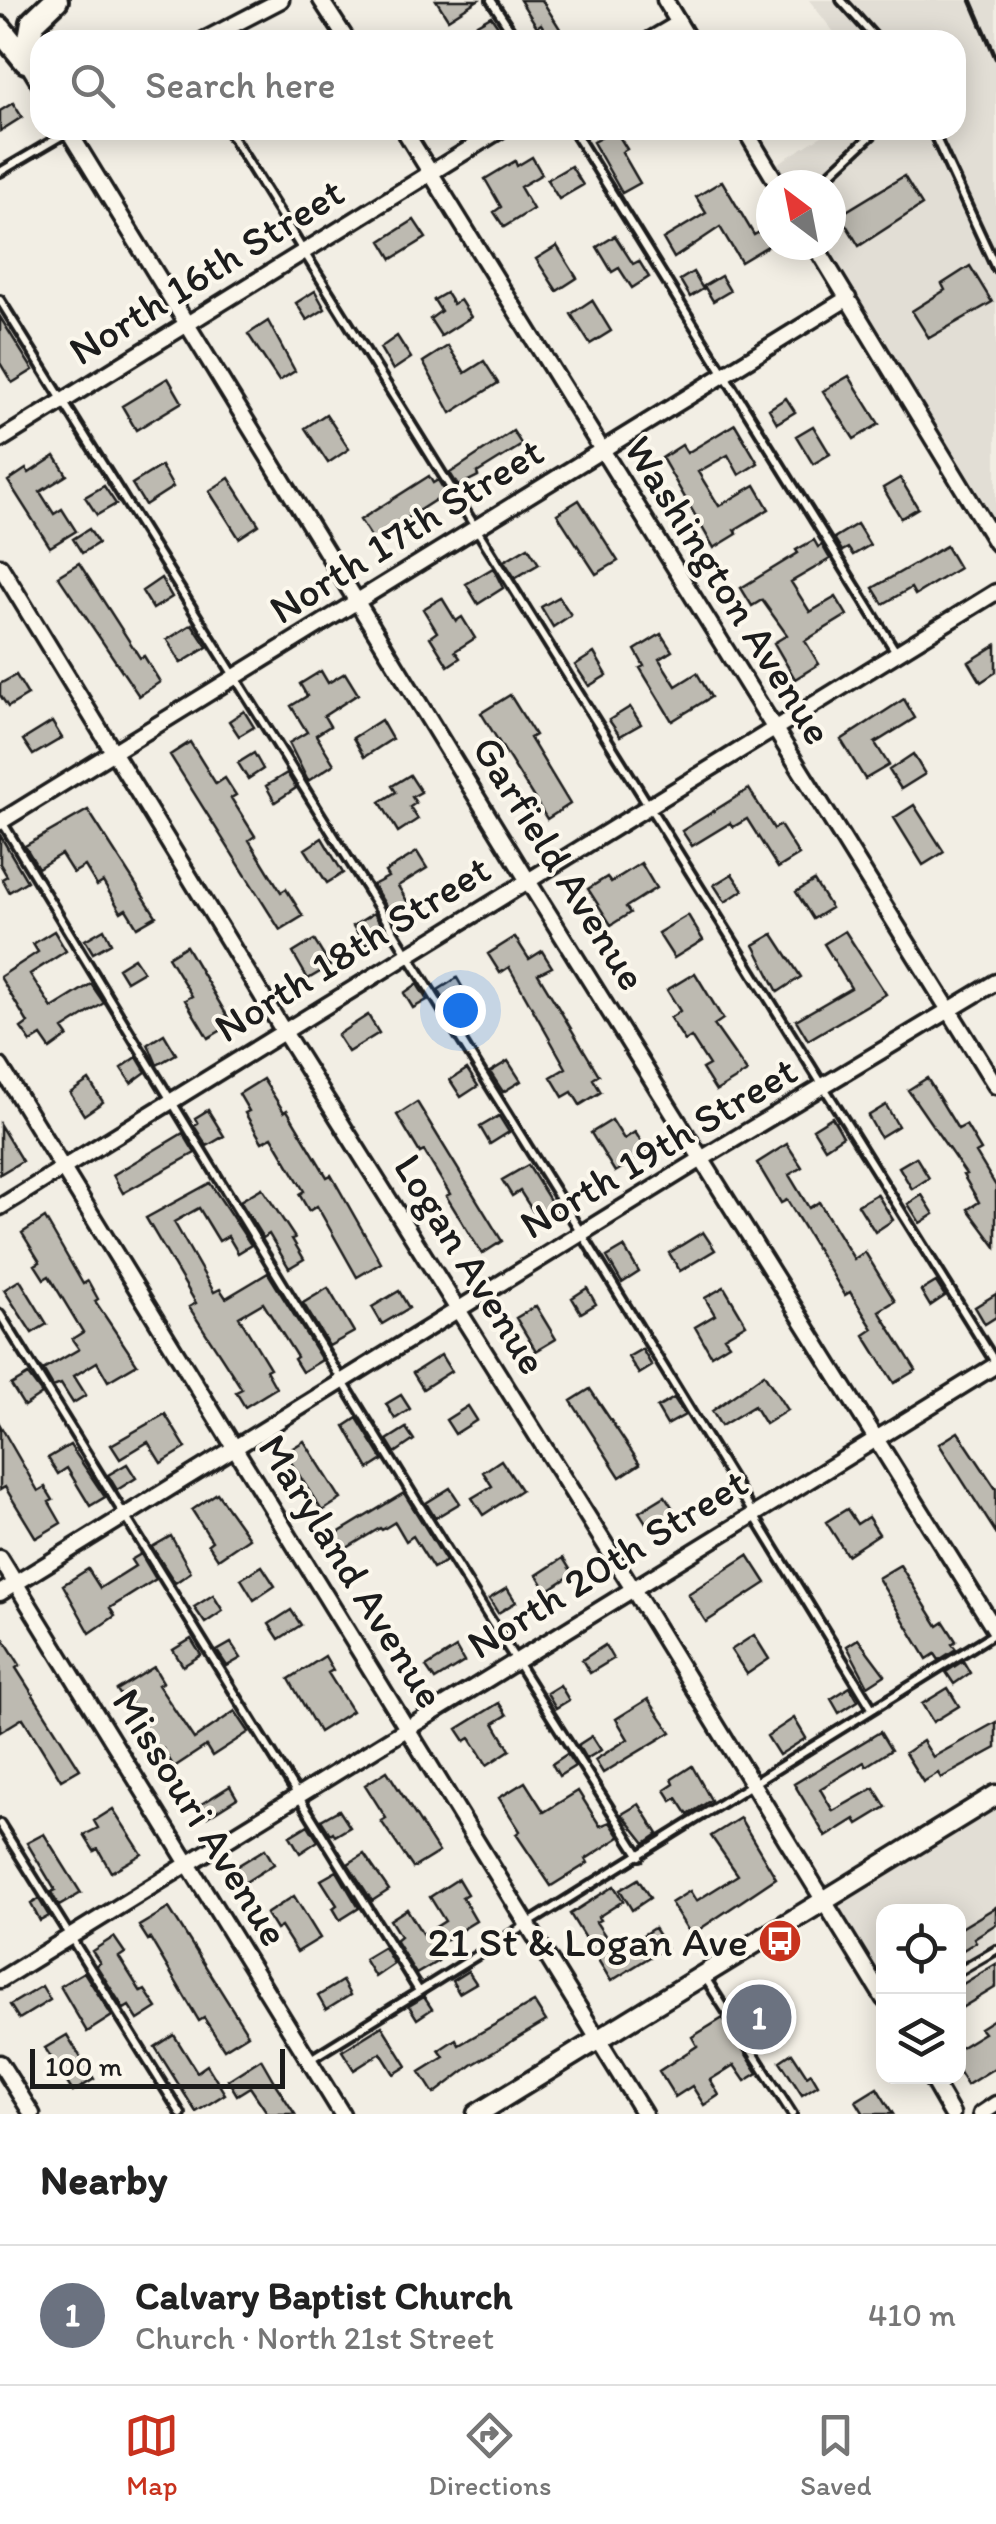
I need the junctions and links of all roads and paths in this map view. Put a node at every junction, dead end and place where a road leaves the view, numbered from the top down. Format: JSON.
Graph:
{"nodes":[{"id":1,"x":56,"y":0,"type":"edge"},
{"id":2,"x":281,"y":0,"type":"edge"},
{"id":3,"x":322,"y":0,"type":"edge"},
{"id":4,"x":491,"y":0,"type":"edge"},
{"id":5,"x":664,"y":0,"type":"edge"},
{"id":6,"x":841,"y":0,"type":"edge"},
{"id":7,"x":678,"y":23,"type":"junction"},
{"id":8,"x":0,"y":29,"type":"edge"},
{"id":9,"x":32,"y":30,"type":"edge"},
{"id":10,"x":223,"y":30,"type":"edge"},
{"id":11,"x":341,"y":30,"type":"edge"},
{"id":12,"x":510,"y":30,"type":"edge"},
{"id":13,"x":666,"y":30,"type":"edge"},
{"id":14,"x":683,"y":30,"type":"edge"},
{"id":15,"x":868,"y":30,"type":"edge"},
{"id":16,"x":30,"y":39,"type":"edge"},
{"id":17,"x":26,"y":61,"type":"junction"},
{"id":18,"x":30,"y":68,"type":"edge"},
{"id":19,"x":53,"y":140,"type":"edge"},
{"id":20,"x":74,"y":140,"type":"edge"},
{"id":21,"x":234,"y":140,"type":"edge"},
{"id":22,"x":410,"y":140,"type":"edge"},
{"id":23,"x":483,"y":140,"type":"edge"},
{"id":24,"x":580,"y":140,"type":"edge"},
{"id":25,"x":750,"y":140,"type":"edge"},
{"id":26,"x":866,"y":140,"type":"edge"},
{"id":27,"x":937,"y":140,"type":"edge"},
{"id":28,"x":769,"y":170,"type":"edge"},
{"id":29,"x":834,"y":170,"type":"edge"},
{"id":30,"x":0,"y":172,"type":"edge"},
{"id":31,"x":430,"y":172,"type":"junction"},
{"id":32,"x":305,"y":251,"type":"junction"},
{"id":33,"x":825,"y":260,"type":"edge"},
{"id":34,"x":996,"y":268,"type":"edge"},
{"id":35,"x":848,"y":298,"type":"junction"},
{"id":36,"x":0,"y":300,"type":"edge"},
{"id":37,"x":188,"y":324,"type":"junction"},
{"id":38,"x":724,"y":374,"type":"junction"},
{"id":39,"x":62,"y":402,"type":"junction"},
{"id":40,"x":0,"y":440,"type":"edge"},
{"id":41,"x":601,"y":450,"type":"junction"},
{"id":42,"x":476,"y":528,"type":"junction"},
{"id":43,"x":996,"y":543,"type":"edge"},
{"id":44,"x":0,"y":566,"type":"edge"},
{"id":45,"x":996,"y":592,"type":"edge"},
{"id":46,"x":358,"y":601,"type":"junction"},
{"id":47,"x":897,"y":654,"type":"junction"},
{"id":48,"x":235,"y":677,"type":"junction"},
{"id":49,"x":774,"y":730,"type":"junction"},
{"id":50,"x":114,"y":752,"type":"junction"},
{"id":51,"x":650,"y":806,"type":"junction"},
{"id":52,"x":0,"y":821,"type":"edge"},
{"id":53,"x":528,"y":881,"type":"junction"},
{"id":54,"x":406,"y":956,"type":"junction"},
{"id":55,"x":996,"y":982,"type":"edge"},
{"id":56,"x":949,"y":1012,"type":"junction"},
{"id":57,"x":284,"y":1032,"type":"junction"},
{"id":58,"x":0,"y":1066,"type":"edge"},
{"id":59,"x":825,"y":1086,"type":"junction"},
{"id":60,"x":996,"y":1086,"type":"edge"},
{"id":61,"x":170,"y":1102,"type":"junction"},
{"id":62,"x":702,"y":1158,"type":"junction"},
{"id":63,"x":63,"y":1168,"type":"junction"},
{"id":64,"x":0,"y":1207,"type":"edge"},
{"id":65,"x":582,"y":1234,"type":"junction"},
{"id":66,"x":459,"y":1310,"type":"junction"},
{"id":67,"x":0,"y":1314,"type":"edge"},
{"id":68,"x":996,"y":1364,"type":"edge"},
{"id":69,"x":344,"y":1381,"type":"junction"},
{"id":70,"x":876,"y":1438,"type":"junction"},
{"id":71,"x":234,"y":1449,"type":"junction"},
{"id":72,"x":753,"y":1514,"type":"junction"},
{"id":73,"x":126,"y":1516,"type":"junction"},
{"id":74,"x":0,"y":1558,"type":"edge"},
{"id":75,"x":16,"y":1583,"type":"junction"},
{"id":76,"x":633,"y":1589,"type":"junction"},
{"id":77,"x":0,"y":1593,"type":"edge"},
{"id":78,"x":996,"y":1632,"type":"edge"},
{"id":79,"x":515,"y":1661,"type":"junction"},
{"id":80,"x":872,"y":1708,"type":"junction"},
{"id":81,"x":408,"y":1727,"type":"junction"},
{"id":82,"x":753,"y":1785,"type":"junction"},
{"id":83,"x":300,"y":1794,"type":"junction"},
{"id":84,"x":996,"y":1795,"type":"edge"},
{"id":85,"x":0,"y":1824,"type":"edge"},
{"id":86,"x":640,"y":1856,"type":"junction"},
{"id":87,"x":188,"y":1862,"type":"junction"},
{"id":88,"x":823,"y":1901,"type":"junction"},
{"id":89,"x":530,"y":1926,"type":"junction"},
{"id":90,"x":69,"y":1936,"type":"junction"},
{"id":91,"x":996,"y":1950,"type":"edge"},
{"id":92,"x":966,"y":1967,"type":"edge"},
{"id":93,"x":704,"y":1976,"type":"junction"},
{"id":94,"x":0,"y":1980,"type":"edge"},
{"id":95,"x":419,"y":1992,"type":"junction"},
{"id":96,"x":880,"y":1994,"type":"edge"},
{"id":97,"x":599,"y":2039,"type":"junction"},
{"id":98,"x":310,"y":2060,"type":"junction"},
{"id":99,"x":0,"y":2063,"type":"edge"},
{"id":100,"x":935,"y":2084,"type":"edge"},
{"id":101,"x":996,"y":2104,"type":"edge"},
{"id":102,"x":481,"y":2113,"type":"edge"},
{"id":103,"x":32,"y":2114,"type":"edge"},
{"id":104,"x":181,"y":2114,"type":"edge"},
{"id":105,"x":342,"y":2114,"type":"edge"},
{"id":106,"x":644,"y":2114,"type":"edge"},
{"id":107,"x":792,"y":2114,"type":"edge"},
{"id":108,"x":952,"y":2114,"type":"edge"},
{"id":109,"x":980,"y":2114,"type":"edge"}],
"edges":[{"from":1,"to":9,"type":"highway"},
{"from":2,"to":10,"type":"street"},
{"from":3,"to":11,"type":"street"},
{"from":4,"to":12,"type":"lane"},
{"from":5,"to":7,"type":"street"},
{"from":6,"to":15,"type":"lane"},
{"from":7,"to":13,"type":"street"},
{"from":7,"to":14,"type":"street"},
{"from":8,"to":17,"type":"highway"},
{"from":16,"to":17,"type":"highway"},
{"from":17,"to":18,"type":"street"},
{"from":19,"to":30,"type":"lane"},
{"from":20,"to":37,"type":"street","name":"Garfield Avenue"},
{"from":21,"to":32,"type":"lane"},
{"from":22,"to":31,"type":"street","name":"Washington Avenue"},
{"from":23,"to":31,"type":"street","name":"North 16th Street"},
{"from":24,"to":38,"type":"lane"},
{"from":25,"to":28,"type":"street"},
{"from":26,"to":29,"type":"lane"},
{"from":27,"to":34,"type":"lane"},
{"from":31,"to":32,"type":"street","name":"North 16th Street"},
{"from":31,"to":41,"type":"street","name":"Washington Avenue"},
{"from":32,"to":37,"type":"street","name":"North 16th Street"},
{"from":32,"to":42,"type":"lane"},
{"from":33,"to":35,"type":"street"},
{"from":35,"to":38,"type":"street","name":"North 17th Street"},
{"from":35,"to":43,"type":"street"},
{"from":36,"to":39,"type":"lane"},
{"from":37,"to":39,"type":"street","name":"North 16th Street"},
{"from":37,"to":46,"type":"street","name":"Garfield Avenue"},
{"from":38,"to":41,"type":"street","name":"North 17th Street"},
{"from":38,"to":47,"type":"lane"},
{"from":39,"to":40,"type":"street","name":"North 16th Street"},
{"from":39,"to":48,"type":"lane"},
{"from":41,"to":42,"type":"street","name":"North 17th Street"},
{"from":41,"to":49,"type":"street","name":"Washington Avenue"},
{"from":42,"to":46,"type":"street","name":"North 17th Street"},
{"from":42,"to":51,"type":"lane"},
{"from":44,"to":50,"type":"street","name":"Logan Avenue"},
{"from":45,"to":47,"type":"street","name":"North 18th Street"},
{"from":46,"to":48,"type":"street","name":"North 17th Street"},
{"from":46,"to":53,"type":"street","name":"Garfield Avenue"},
{"from":47,"to":49,"type":"street","name":"North 18th Street"},
{"from":48,"to":50,"type":"street","name":"North 17th Street"},
{"from":48,"to":54,"type":"lane"},
{"from":49,"to":51,"type":"street","name":"North 18th Street"},
{"from":49,"to":56,"type":"street","name":"Washington Avenue"},
{"from":50,"to":52,"type":"street","name":"North 17th Street"},
{"from":50,"to":57,"type":"street","name":"Logan Avenue"},
{"from":51,"to":53,"type":"street","name":"North 18th Street"},
{"from":51,"to":59,"type":"lane"},
{"from":52,"to":61,"type":"lane"},
{"from":53,"to":54,"type":"street","name":"North 18th Street"},
{"from":53,"to":62,"type":"street","name":"Garfield Avenue"},
{"from":54,"to":57,"type":"street","name":"North 18th Street"},
{"from":54,"to":65,"type":"lane"},
{"from":55,"to":56,"type":"street","name":"North 19th Street"},
{"from":56,"to":59,"type":"street","name":"North 19th Street"},
{"from":56,"to":60,"type":"street","name":"Washington Avenue"},
{"from":57,"to":61,"type":"street","name":"North 18th Street"},
{"from":57,"to":66,"type":"street","name":"Logan Avenue"},
{"from":58,"to":63,"type":"street","name":"Maryland Avenue"},
{"from":59,"to":62,"type":"street","name":"North 19th Street"},
{"from":59,"to":68,"type":"lane"},
{"from":61,"to":63,"type":"street","name":"North 18th Street"},
{"from":61,"to":69,"type":"lane"},
{"from":62,"to":65,"type":"street","name":"North 19th Street"},
{"from":62,"to":70,"type":"street","name":"Garfield Avenue"},
{"from":63,"to":64,"type":"street","name":"North 18th Street"},
{"from":63,"to":71,"type":"street","name":"Maryland Avenue"},
{"from":65,"to":66,"type":"street","name":"North 19th Street"},
{"from":65,"to":72,"type":"lane"},
{"from":66,"to":69,"type":"street","name":"North 19th Street"},
{"from":66,"to":76,"type":"street","name":"Logan Avenue"},
{"from":67,"to":73,"type":"lane"},
{"from":68,"to":70,"type":"street","name":"North 20th Street"},
{"from":69,"to":71,"type":"street","name":"North 19th Street"},
{"from":69,"to":79,"type":"lane"},
{"from":70,"to":72,"type":"street","name":"North 20th Street"},
{"from":70,"to":78,"type":"street","name":"Garfield Avenue"},
{"from":71,"to":73,"type":"street","name":"North 19th Street"},
{"from":71,"to":81,"type":"street","name":"Maryland Avenue"},
{"from":72,"to":76,"type":"street","name":"North 20th Street"},
{"from":72,"to":80,"type":"lane"},
{"from":73,"to":75,"type":"street","name":"North 19th Street"},
{"from":73,"to":83,"type":"lane"},
{"from":74,"to":75,"type":"street","name":"Missouri Avenue"},
{"from":75,"to":77,"type":"street","name":"North 19th Street"},
{"from":75,"to":87,"type":"street","name":"Missouri Avenue"},
{"from":76,"to":79,"type":"street","name":"North 20th Street"},
{"from":76,"to":82,"type":"street","name":"Logan Avenue"},
{"from":78,"to":80,"type":"lane"},
{"from":79,"to":81,"type":"street","name":"North 20th Street"},
{"from":79,"to":86,"type":"lane"},
{"from":80,"to":82,"type":"lane"},
{"from":81,"to":83,"type":"street","name":"North 20th Street"},
{"from":81,"to":89,"type":"street","name":"Maryland Avenue"},
{"from":82,"to":86,"type":"lane"},
{"from":82,"to":88,"type":"street","name":"Logan Avenue"},
{"from":83,"to":87,"type":"street","name":"North 20th Street"},
{"from":83,"to":95,"type":"lane"},
{"from":84,"to":88,"type":"street"},
{"from":85,"to":90,"type":"lane"},
{"from":86,"to":89,"type":"lane"},
{"from":87,"to":90,"type":"street","name":"North 20th Street"},
{"from":87,"to":98,"type":"street","name":"Missouri Avenue"},
{"from":88,"to":93,"type":"street"},
{"from":88,"to":96,"type":"street","name":"Logan Avenue"},
{"from":89,"to":95,"type":"lane"},
{"from":89,"to":97,"type":"street","name":"Maryland Avenue"},
{"from":90,"to":94,"type":"street","name":"North 20th Street"},
{"from":90,"to":104,"type":"lane"},
{"from":91,"to":92,"type":"lane"},
{"from":93,"to":97,"type":"street"},
{"from":93,"to":107,"type":"lane"},
{"from":95,"to":98,"type":"lane"},
{"from":97,"to":102,"type":"street"},
{"from":97,"to":106,"type":"street","name":"Maryland Avenue"},
{"from":98,"to":105,"type":"street","name":"Missouri Avenue"},
{"from":99,"to":103,"type":"street"},
{"from":100,"to":108,"type":"street"},
{"from":101,"to":109,"type":"street"}]}
